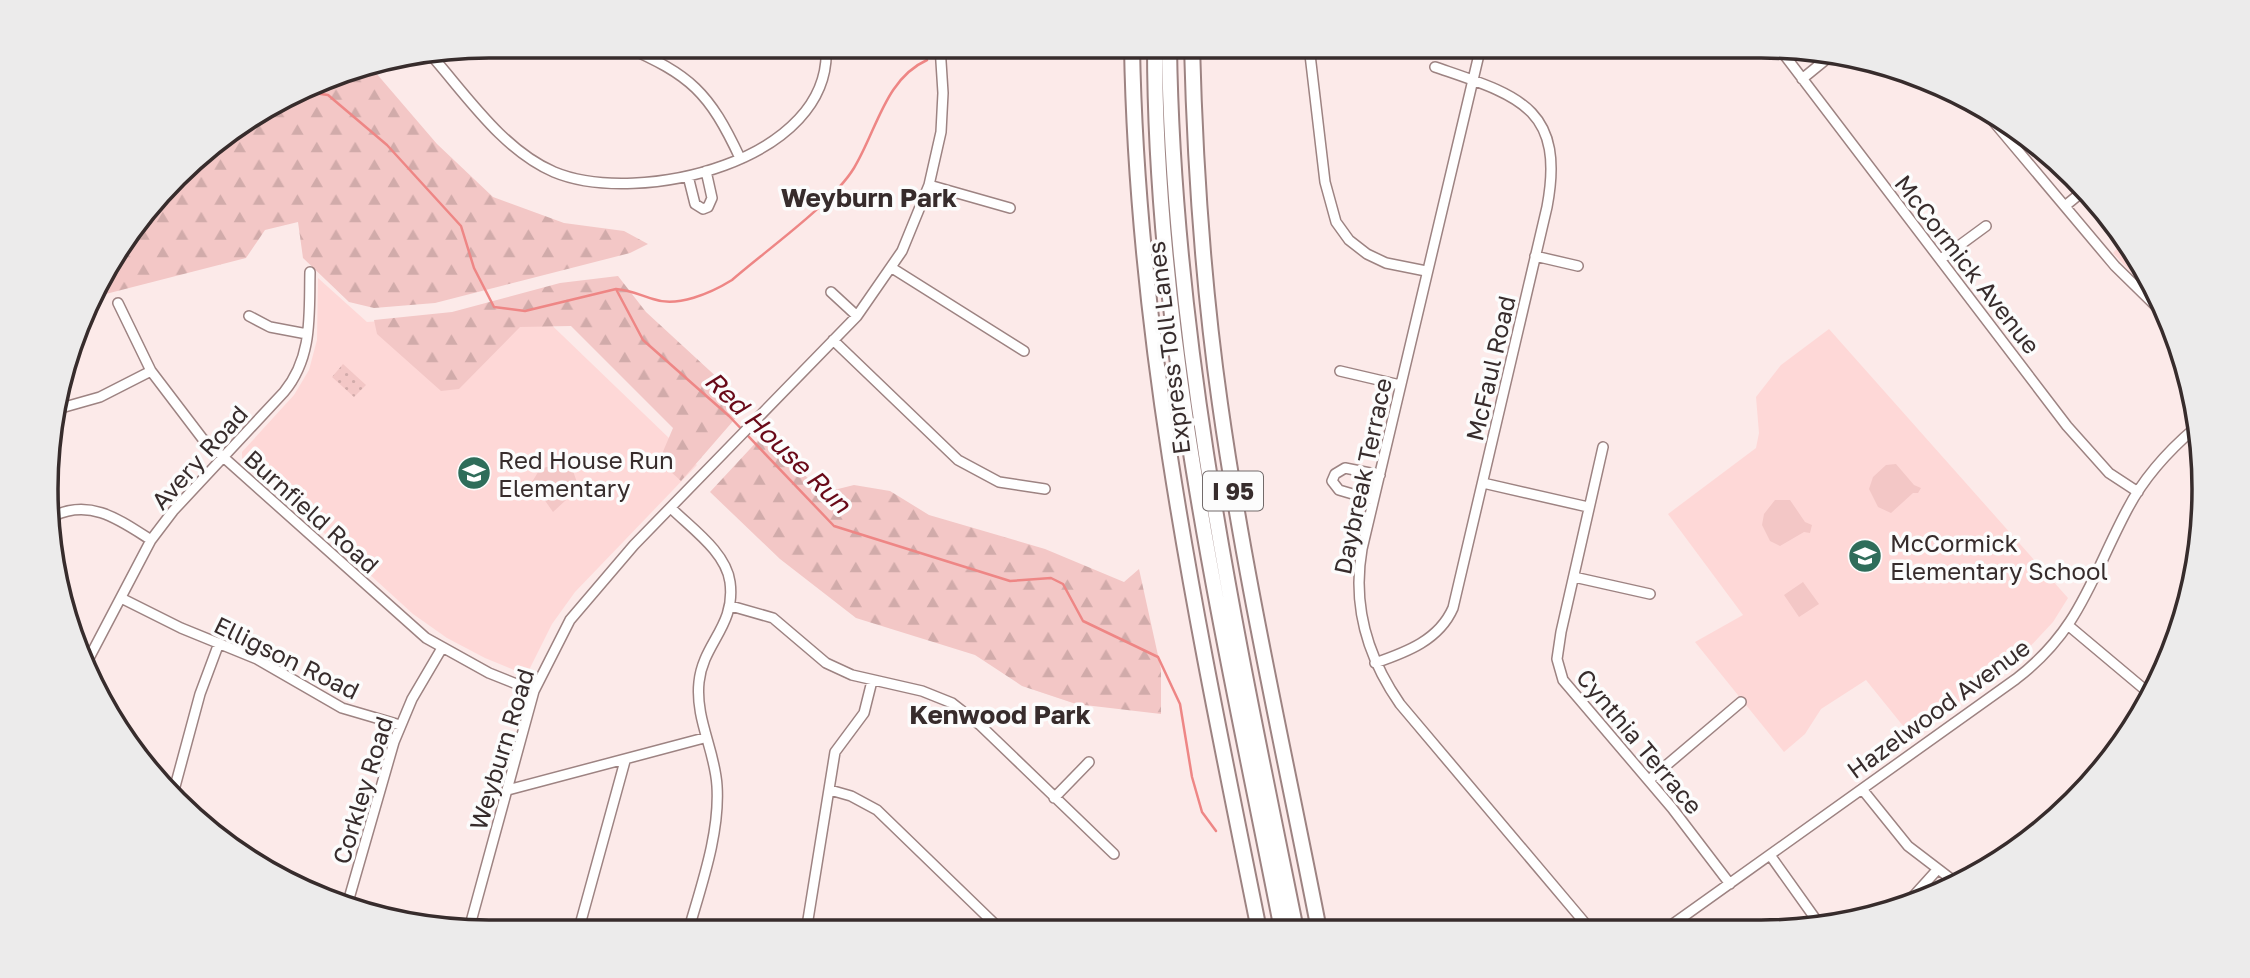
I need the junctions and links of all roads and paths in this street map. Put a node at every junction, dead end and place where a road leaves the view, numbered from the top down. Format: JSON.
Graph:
{"nodes":[{"id":1,"x":651,"y":58,"type":"edge"},
{"id":2,"x":824,"y":58,"type":"edge"},
{"id":3,"x":940,"y":58,"type":"edge"},
{"id":4,"x":1133,"y":58,"type":"edge"},
{"id":5,"x":1155,"y":58,"type":"edge"},
{"id":6,"x":1169,"y":58,"type":"edge"},
{"id":7,"x":1193,"y":58,"type":"edge"},
{"id":8,"x":1311,"y":58,"type":"edge"},
{"id":9,"x":1477,"y":58,"type":"edge"},
{"id":10,"x":1787,"y":59,"type":"edge"},
{"id":11,"x":436,"y":61,"type":"edge"},
{"id":12,"x":1823,"y":62,"type":"edge"},
{"id":13,"x":1435,"y":67,"type":"dead end"},
{"id":14,"x":1471,"y":79,"type":"junction"},
{"id":15,"x":1802,"y":79,"type":"junction"},
{"id":16,"x":2000,"y":130,"type":"edge"},
{"id":17,"x":740,"y":158,"type":"junction"},
{"id":18,"x":706,"y":171,"type":"junction"},
{"id":19,"x":688,"y":176,"type":"junction"},
{"id":20,"x":929,"y":185,"type":"junction"},
{"id":21,"x":2077,"y":196,"type":"edge"},
{"id":22,"x":2065,"y":206,"type":"junction"},
{"id":23,"x":1010,"y":208,"type":"dead end"},
{"id":24,"x":1986,"y":226,"type":"dead end"},
{"id":25,"x":1535,"y":256,"type":"junction"},
{"id":26,"x":1941,"y":259,"type":"junction"},
{"id":27,"x":1578,"y":266,"type":"dead end"},
{"id":28,"x":892,"y":268,"type":"junction"},
{"id":29,"x":1426,"y":271,"type":"junction"},
{"id":30,"x":310,"y":272,"type":"dead end"},
{"id":31,"x":831,"y":292,"type":"dead end"},
{"id":32,"x":2148,"y":299,"type":"edge"},
{"id":33,"x":118,"y":303,"type":"dead end"},
{"id":34,"x":250,"y":316,"type":"dead end"},
{"id":35,"x":857,"y":316,"type":"junction"},
{"id":36,"x":307,"y":334,"type":"junction"},
{"id":37,"x":833,"y":341,"type":"junction"},
{"id":38,"x":1024,"y":351,"type":"dead end"},
{"id":39,"x":151,"y":371,"type":"junction"},
{"id":40,"x":1340,"y":371,"type":"dead end"},
{"id":41,"x":1400,"y":386,"type":"junction"},
{"id":42,"x":66,"y":407,"type":"edge"},
{"id":43,"x":2189,"y":434,"type":"edge"},
{"id":44,"x":1603,"y":447,"type":"dead end"},
{"id":45,"x":223,"y":457,"type":"junction"},
{"id":46,"x":1380,"y":475,"type":"junction"},
{"id":47,"x":1483,"y":483,"type":"junction"},
{"id":48,"x":1045,"y":489,"type":"dead end"},
{"id":49,"x":2138,"y":492,"type":"junction"},
{"id":50,"x":1373,"y":500,"type":"junction"},
{"id":51,"x":1588,"y":507,"type":"junction"},
{"id":52,"x":671,"y":508,"type":"junction"},
{"id":53,"x":59,"y":514,"type":"edge"},
{"id":54,"x":151,"y":540,"type":"junction"},
{"id":55,"x":1574,"y":577,"type":"junction"},
{"id":56,"x":1650,"y":594,"type":"dead end"},
{"id":57,"x":121,"y":597,"type":"junction"},
{"id":58,"x":731,"y":606,"type":"junction"},
{"id":59,"x":2070,"y":626,"type":"junction"},
{"id":60,"x":219,"y":643,"type":"junction"},
{"id":61,"x":442,"y":648,"type":"junction"},
{"id":62,"x":91,"y":654,"type":"edge"},
{"id":63,"x":1376,"y":663,"type":"junction"},
{"id":64,"x":872,"y":681,"type":"junction"},
{"id":65,"x":2143,"y":688,"type":"edge"},
{"id":66,"x":534,"y":691,"type":"junction"},
{"id":67,"x":1741,"y":702,"type":"dead end"},
{"id":68,"x":400,"y":725,"type":"junction"},
{"id":69,"x":704,"y":738,"type":"junction"},
{"id":70,"x":625,"y":761,"type":"junction"},
{"id":71,"x":1089,"y":762,"type":"dead end"},
{"id":72,"x":1649,"y":780,"type":"junction"},
{"id":73,"x":175,"y":784,"type":"edge"},
{"id":74,"x":1862,"y":789,"type":"junction"},
{"id":75,"x":508,"y":790,"type":"junction"},
{"id":76,"x":830,"y":790,"type":"junction"},
{"id":77,"x":1054,"y":798,"type":"junction"},
{"id":78,"x":1114,"y":855,"type":"dead end"},
{"id":79,"x":1770,"y":855,"type":"junction"},
{"id":80,"x":1937,"y":870,"type":"junction"},
{"id":81,"x":1948,"y":878,"type":"edge"},
{"id":82,"x":1730,"y":884,"type":"junction"},
{"id":83,"x":1919,"y":890,"type":"edge"},
{"id":84,"x":350,"y":897,"type":"edge"},
{"id":85,"x":1814,"y":917,"type":"edge"},
{"id":86,"x":472,"y":919,"type":"edge"},
{"id":87,"x":581,"y":920,"type":"edge"},
{"id":88,"x":691,"y":920,"type":"edge"},
{"id":89,"x":808,"y":920,"type":"edge"},
{"id":90,"x":991,"y":920,"type":"edge"},
{"id":91,"x":1257,"y":920,"type":"edge"},
{"id":92,"x":1280,"y":920,"type":"edge"},
{"id":93,"x":1294,"y":920,"type":"edge"},
{"id":94,"x":1317,"y":920,"type":"edge"},
{"id":95,"x":1582,"y":920,"type":"edge"},
{"id":96,"x":1679,"y":920,"type":"edge"}],
"edges":[{"from":1,"to":17,"type":"street"},
{"from":2,"to":17,"type":"street"},
{"from":3,"to":20,"type":"street","name":"Weyburn Road"},
{"from":4,"to":91,"type":"highway","number":"I 95"},
{"from":5,"to":92,"type":"highway","name":"Express Toll Lanes"},
{"from":6,"to":93,"type":"highway","name":"Express Toll Lanes"},
{"from":7,"to":94,"type":"highway","number":"I 95"},
{"from":8,"to":29,"type":"street"},
{"from":9,"to":14,"type":"street","name":"Daybreak Terrace"},
{"from":10,"to":15,"type":"street","name":"McCormick Avenue"},
{"from":11,"to":19,"type":"street"},
{"from":12,"to":15,"type":"street"},
{"from":13,"to":14,"type":"street","name":"McFaul Road"},
{"from":14,"to":25,"type":"street","name":"McFaul Road"},
{"from":14,"to":29,"type":"street","name":"Daybreak Terrace"},
{"from":15,"to":26,"type":"street","name":"McCormick Avenue"},
{"from":16,"to":22,"type":"street"},
{"from":17,"to":18,"type":"street"},
{"from":18,"to":19,"type":"street"},
{"from":18,"to":19,"type":"street"},
{"from":20,"to":23,"type":"street"},
{"from":20,"to":28,"type":"street","name":"Weyburn Road"},
{"from":21,"to":22,"type":"street"},
{"from":22,"to":32,"type":"street"},
{"from":24,"to":26,"type":"street"},
{"from":25,"to":27,"type":"street"},
{"from":25,"to":47,"type":"street","name":"McFaul Road"},
{"from":26,"to":49,"type":"street","name":"McCormick Avenue"},
{"from":28,"to":35,"type":"street","name":"Weyburn Road"},
{"from":28,"to":38,"type":"street"},
{"from":29,"to":41,"type":"street","name":"Daybreak Terrace"},
{"from":30,"to":36,"type":"street","name":"Avery Road"},
{"from":31,"to":35,"type":"street"},
{"from":33,"to":39,"type":"street","name":"Burnfield Road"},
{"from":34,"to":36,"type":"street"},
{"from":35,"to":37,"type":"street","name":"Weyburn Road"},
{"from":36,"to":45,"type":"street","name":"Avery Road"},
{"from":37,"to":48,"type":"street"},
{"from":37,"to":52,"type":"street","name":"Weyburn Road"},
{"from":39,"to":42,"type":"street"},
{"from":39,"to":45,"type":"street","name":"Burnfield Road"},
{"from":40,"to":41,"type":"street"},
{"from":41,"to":46,"type":"street","name":"Daybreak Terrace"},
{"from":43,"to":49,"type":"street","name":"Hazelwood Avenue"},
{"from":44,"to":51,"type":"street","name":"Cynthia Terrace"},
{"from":45,"to":54,"type":"street","name":"Avery Road"},
{"from":45,"to":61,"type":"street","name":"Burnfield Road"},
{"from":46,"to":50,"type":"street","name":"Daybreak Terrace"},
{"from":46,"to":50,"type":"street"},
{"from":47,"to":51,"type":"street"},
{"from":47,"to":63,"type":"street","name":"McFaul Road"},
{"from":49,"to":59,"type":"street","name":"Hazelwood Avenue"},
{"from":50,"to":63,"type":"street","name":"Daybreak Terrace"},
{"from":51,"to":55,"type":"street","name":"Cynthia Terrace"},
{"from":52,"to":58,"type":"street"},
{"from":52,"to":66,"type":"street","name":"Weyburn Road"},
{"from":53,"to":54,"type":"street"},
{"from":54,"to":57,"type":"street","name":"Avery Road"},
{"from":55,"to":56,"type":"street"},
{"from":55,"to":72,"type":"street","name":"Cynthia Terrace"},
{"from":57,"to":60,"type":"street","name":"Elligson Road"},
{"from":57,"to":62,"type":"street","name":"Avery Road"},
{"from":58,"to":64,"type":"street"},
{"from":58,"to":69,"type":"street"},
{"from":59,"to":65,"type":"street"},
{"from":59,"to":74,"type":"street","name":"Hazelwood Avenue"},
{"from":60,"to":68,"type":"street","name":"Elligson Road"},
{"from":60,"to":73,"type":"street"},
{"from":61,"to":66,"type":"street","name":"Burnfield Road"},
{"from":61,"to":68,"type":"street","name":"Corkley Road"},
{"from":63,"to":95,"type":"street","name":"Daybreak Terrace"},
{"from":64,"to":76,"type":"street"},
{"from":64,"to":77,"type":"street"},
{"from":66,"to":75,"type":"street","name":"Weyburn Road"},
{"from":67,"to":72,"type":"street"},
{"from":68,"to":84,"type":"street","name":"Corkley Road"},
{"from":69,"to":70,"type":"street"},
{"from":69,"to":88,"type":"street"},
{"from":70,"to":75,"type":"street"},
{"from":70,"to":87,"type":"street"},
{"from":71,"to":77,"type":"street"},
{"from":72,"to":82,"type":"street","name":"Cynthia Terrace"},
{"from":74,"to":79,"type":"street","name":"Hazelwood Avenue"},
{"from":74,"to":80,"type":"street"},
{"from":75,"to":86,"type":"street","name":"Weyburn Road"},
{"from":76,"to":89,"type":"street"},
{"from":76,"to":90,"type":"street"},
{"from":77,"to":78,"type":"street"},
{"from":79,"to":82,"type":"street","name":"Hazelwood Avenue"},
{"from":79,"to":85,"type":"street"},
{"from":80,"to":81,"type":"street"},
{"from":80,"to":83,"type":"street"},
{"from":82,"to":96,"type":"street","name":"Hazelwood Avenue"}]}
